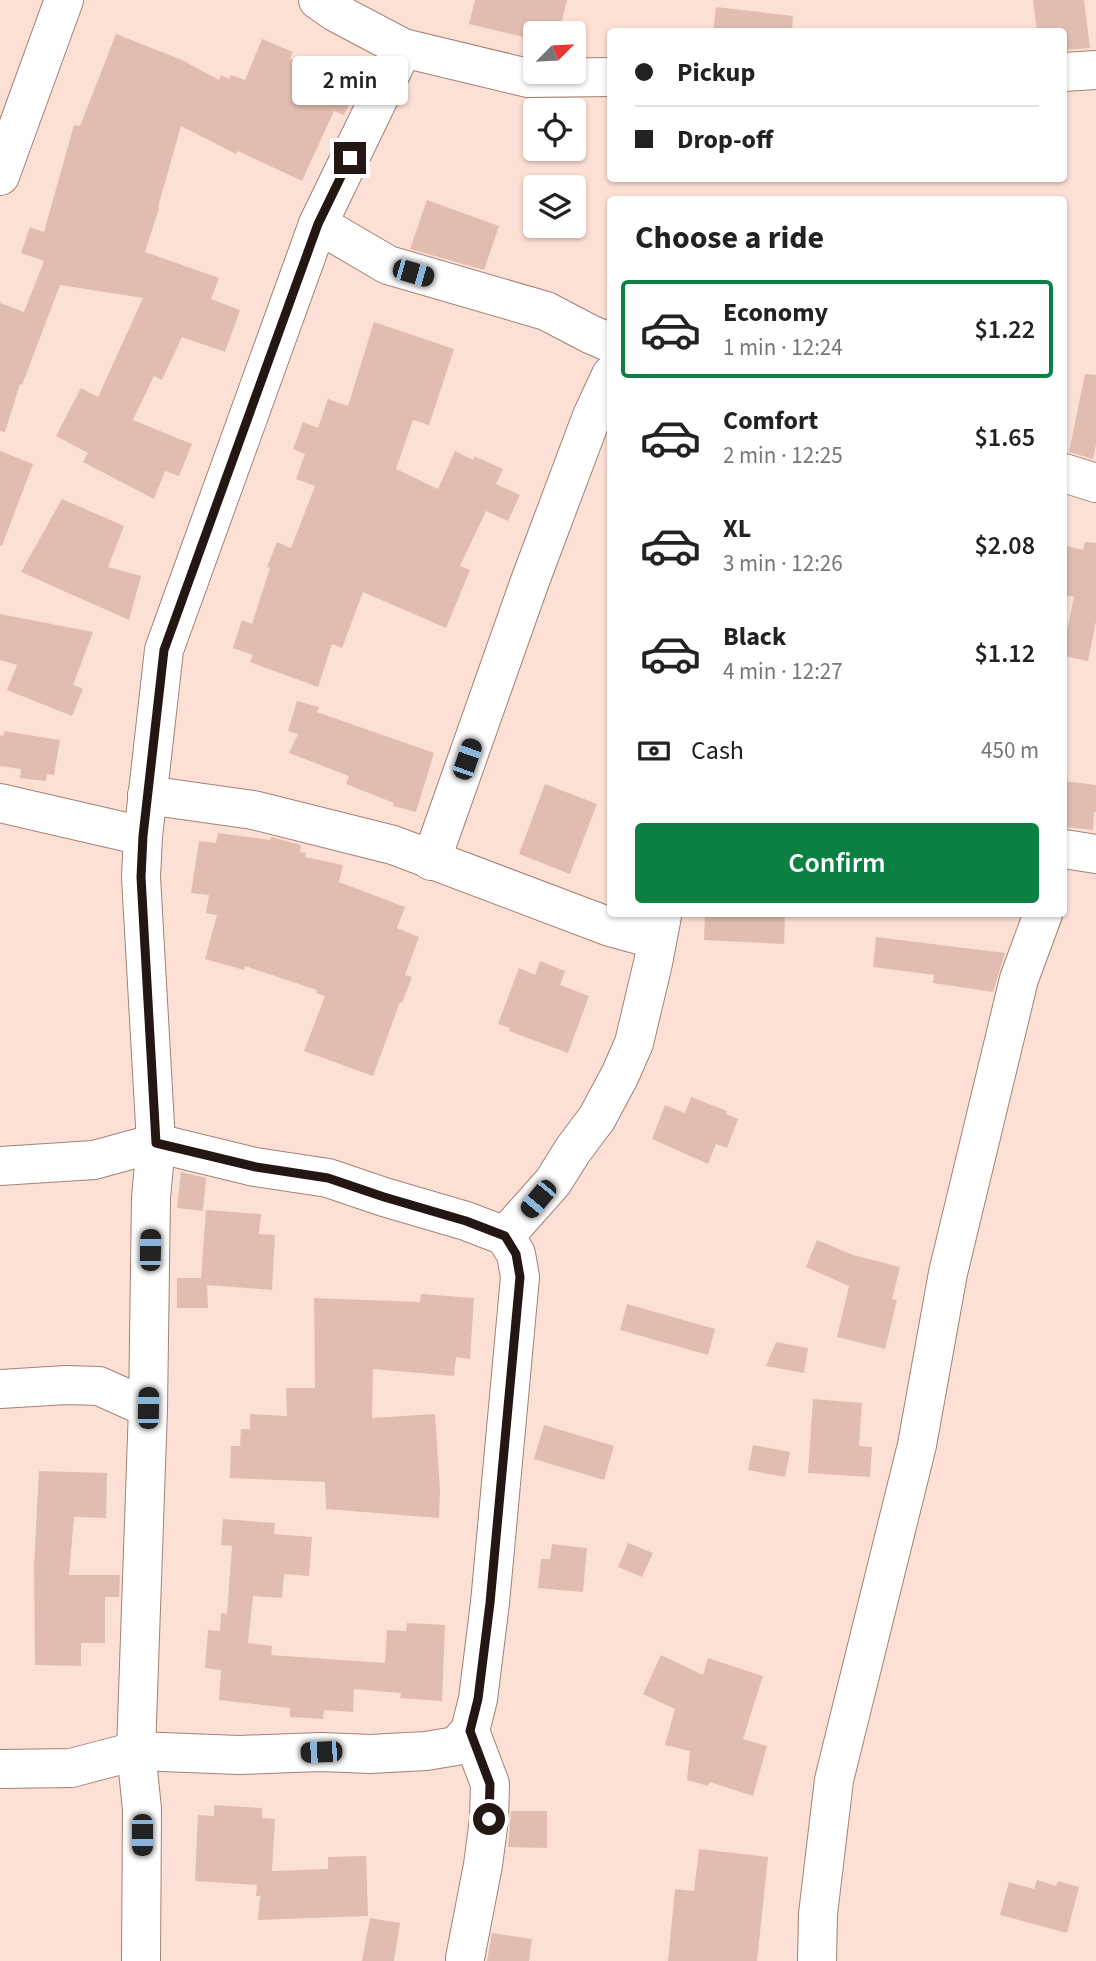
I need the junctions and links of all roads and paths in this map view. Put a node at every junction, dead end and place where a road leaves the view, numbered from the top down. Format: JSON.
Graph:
{"nodes":[{"id":1,"x":64,"y":0,"type":"edge"},
{"id":2,"x":318,"y":0,"type":"edge"},
{"id":3,"x":403,"y":48,"type":"junction"},
{"id":4,"x":1096,"y":70,"type":"edge"},
{"id":5,"x":1067,"y":72,"type":"edge"},
{"id":6,"x":607,"y":77,"type":"edge"},
{"id":7,"x":0,"y":176,"type":"edge"},
{"id":8,"x":318,"y":224,"type":"junction"},
{"id":9,"x":607,"y":340,"type":"edge"},
{"id":10,"x":607,"y":384,"type":"edge"},
{"id":11,"x":1067,"y":474,"type":"edge"},
{"id":12,"x":1096,"y":482,"type":"edge"},
{"id":13,"x":147,"y":795,"type":"junction"},
{"id":14,"x":0,"y":803,"type":"edge"},
{"id":15,"x":143,"y":836,"type":"junction"},
{"id":16,"x":431,"y":861,"type":"junction"},
{"id":17,"x":1042,"y":917,"type":"edge"},
{"id":18,"x":660,"y":927,"type":"edge"},
{"id":19,"x":156,"y":1143,"type":"junction"},
{"id":20,"x":0,"y":1166,"type":"edge"},
{"id":21,"x":505,"y":1236,"type":"junction"},
{"id":22,"x":0,"y":1389,"type":"edge"},
{"id":23,"x":148,"y":1408,"type":"junction"},
{"id":24,"x":470,"y":1731,"type":"junction"},
{"id":25,"x":136,"y":1751,"type":"junction"},
{"id":26,"x":0,"y":1769,"type":"edge"},
{"id":27,"x":465,"y":1958,"type":"dead end"},
{"id":28,"x":141,"y":1961,"type":"edge"},
{"id":29,"x":817,"y":1961,"type":"edge"}],
"edges":[{"from":1,"to":7,"type":"street"},
{"from":2,"to":3,"type":"street"},
{"from":3,"to":6,"type":"street"},
{"from":3,"to":8,"type":"street"},
{"from":4,"to":5,"type":"street"},
{"from":8,"to":9,"type":"street"},
{"from":8,"to":13,"type":"street"},
{"from":10,"to":16,"type":"street"},
{"from":11,"to":12,"type":"street"},
{"from":13,"to":15,"type":"street"},
{"from":13,"to":16,"type":"street"},
{"from":14,"to":15,"type":"street"},
{"from":15,"to":19,"type":"street"},
{"from":16,"to":18,"type":"street"},
{"from":17,"to":29,"type":"street"},
{"from":18,"to":21,"type":"street"},
{"from":19,"to":20,"type":"street"},
{"from":19,"to":21,"type":"street"},
{"from":19,"to":23,"type":"street"},
{"from":21,"to":24,"type":"street"},
{"from":22,"to":23,"type":"street"},
{"from":23,"to":25,"type":"street"},
{"from":24,"to":25,"type":"street"},
{"from":24,"to":27,"type":"street"},
{"from":25,"to":26,"type":"street"},
{"from":25,"to":28,"type":"street"}]}
